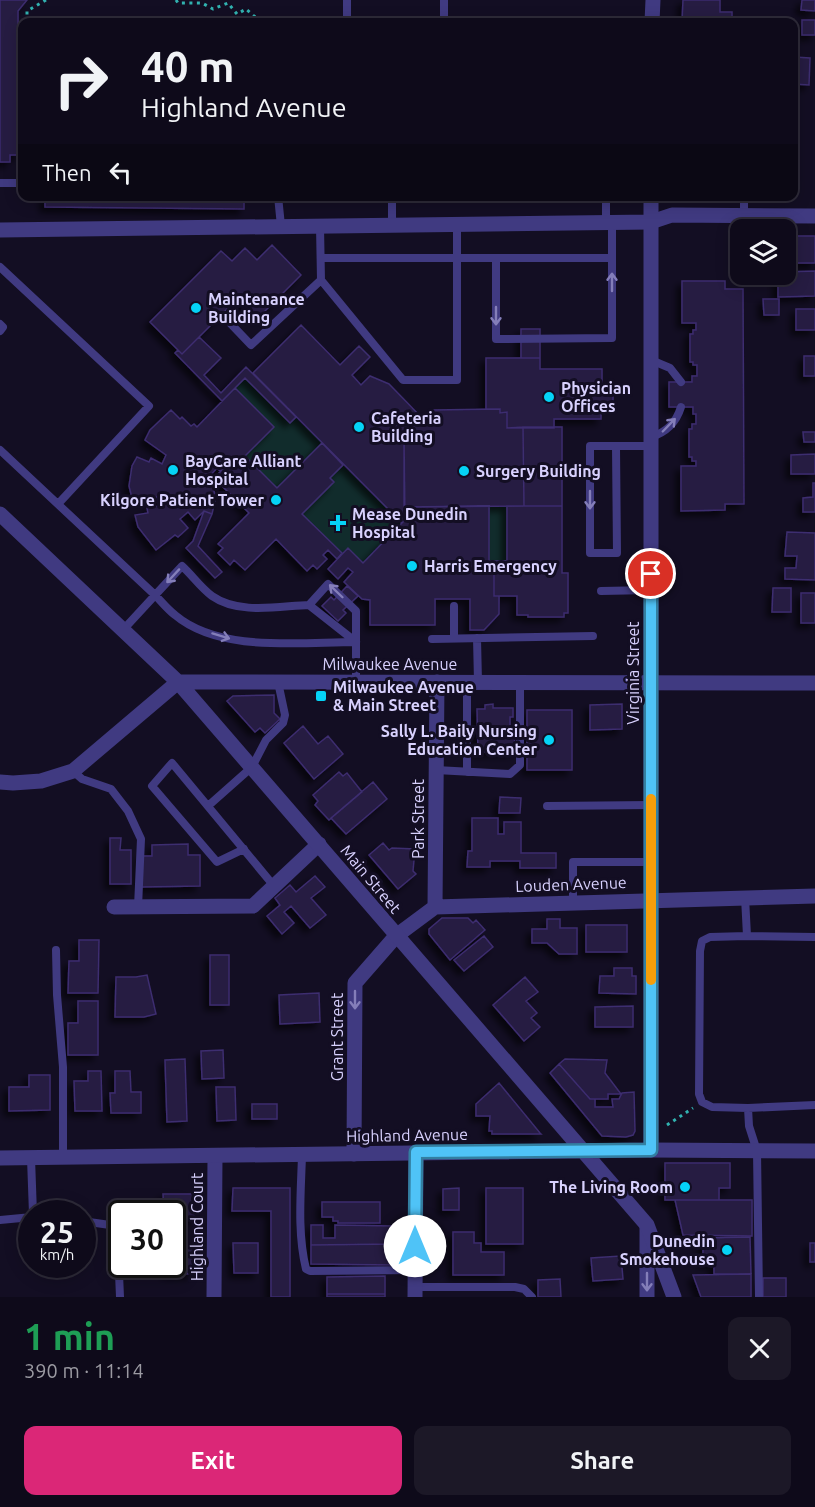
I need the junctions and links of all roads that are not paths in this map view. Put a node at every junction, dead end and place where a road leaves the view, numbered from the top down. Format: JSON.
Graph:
{"nodes":[{"id":1,"x":347,"y":0,"type":"edge"},
{"id":2,"x":444,"y":0,"type":"edge"},
{"id":3,"x":653,"y":0,"type":"edge"},
{"id":4,"x":347,"y":18,"type":"edge"},
{"id":5,"x":444,"y":18,"type":"edge"},
{"id":6,"x":652,"y":18,"type":"edge"},
{"id":7,"x":0,"y":183,"type":"edge"},
{"id":8,"x":18,"y":183,"type":"edge"},
{"id":9,"x":278,"y":201,"type":"edge"},
{"id":10,"x":392,"y":201,"type":"edge"},
{"id":11,"x":607,"y":201,"type":"edge"},
{"id":12,"x":651,"y":201,"type":"edge"},
{"id":13,"x":744,"y":201,"type":"edge"},
{"id":14,"x":744,"y":216,"type":"junction"},
{"id":15,"x":815,"y":216,"type":"edge"},
{"id":16,"x":609,"y":222,"type":"junction"},
{"id":17,"x":651,"y":222,"type":"junction"},
{"id":18,"x":457,"y":224,"type":"junction"},
{"id":19,"x":392,"y":225,"type":"junction"},
{"id":20,"x":281,"y":226,"type":"junction"},
{"id":21,"x":320,"y":226,"type":"junction"},
{"id":22,"x":0,"y":230,"type":"edge"},
{"id":23,"x":321,"y":258,"type":"junction"},
{"id":24,"x":457,"y":258,"type":"junction"},
{"id":25,"x":496,"y":258,"type":"junction"},
{"id":26,"x":612,"y":258,"type":"junction"},
{"id":27,"x":0,"y":267,"type":"edge"},
{"id":28,"x":321,"y":280,"type":"junction"},
{"id":29,"x":230,"y":323,"type":"dead end"},
{"id":30,"x":0,"y":324,"type":"edge"},
{"id":31,"x":0,"y":331,"type":"edge"},
{"id":32,"x":651,"y":360,"type":"junction"},
{"id":33,"x":681,"y":382,"type":"dead end"},
{"id":34,"x":681,"y":407,"type":"dead end"},
{"id":35,"x":651,"y":442,"type":"junction"},
{"id":36,"x":616,"y":447,"type":"junction"},
{"id":37,"x":0,"y":450,"type":"edge"},
{"id":38,"x":58,"y":504,"type":"junction"},
{"id":39,"x":0,"y":514,"type":"edge"},
{"id":40,"x":651,"y":590,"type":"junction"},
{"id":41,"x":601,"y":591,"type":"dead end"},
{"id":42,"x":155,"y":595,"type":"junction"},
{"id":43,"x":309,"y":605,"type":"junction"},
{"id":44,"x":454,"y":606,"type":"dead end"},
{"id":45,"x":122,"y":631,"type":"junction"},
{"id":46,"x":593,"y":636,"type":"dead end"},
{"id":47,"x":454,"y":638,"type":"junction"},
{"id":48,"x":477,"y":638,"type":"junction"},
{"id":49,"x":432,"y":639,"type":"dead end"},
{"id":50,"x":356,"y":642,"type":"junction"},
{"id":51,"x":178,"y":682,"type":"junction"},
{"id":52,"x":278,"y":682,"type":"junction"},
{"id":53,"x":356,"y":682,"type":"junction"},
{"id":54,"x":437,"y":682,"type":"junction"},
{"id":55,"x":472,"y":682,"type":"junction"},
{"id":56,"x":520,"y":682,"type":"junction"},
{"id":57,"x":651,"y":683,"type":"junction"},
{"id":58,"x":815,"y":683,"type":"edge"},
{"id":59,"x":252,"y":767,"type":"junction"},
{"id":60,"x":436,"y":770,"type":"junction"},
{"id":61,"x":73,"y":771,"type":"junction"},
{"id":62,"x":467,"y":772,"type":"junction"},
{"id":63,"x":0,"y":782,"type":"edge"},
{"id":64,"x":651,"y":805,"type":"junction"},
{"id":65,"x":208,"y":806,"type":"junction"},
{"id":66,"x":547,"y":806,"type":"dead end"},
{"id":67,"x":319,"y":844,"type":"junction"},
{"id":68,"x":244,"y":849,"type":"junction"},
{"id":69,"x":651,"y":862,"type":"junction"},
{"id":70,"x":274,"y":886,"type":"junction"},
{"id":71,"x":815,"y":896,"type":"edge"},
{"id":72,"x":745,"y":897,"type":"junction"},
{"id":73,"x":651,"y":900,"type":"junction"},
{"id":74,"x":573,"y":902,"type":"junction"},
{"id":75,"x":114,"y":907,"type":"dead end"},
{"id":76,"x":138,"y":907,"type":"junction"},
{"id":77,"x":435,"y":907,"type":"junction"},
{"id":78,"x":396,"y":936,"type":"junction"},
{"id":79,"x":747,"y":936,"type":"junction"},
{"id":80,"x":815,"y":937,"type":"edge"},
{"id":81,"x":56,"y":950,"type":"dead end"},
{"id":82,"x":815,"y":1105,"type":"edge"},
{"id":83,"x":748,"y":1108,"type":"junction"},
{"id":84,"x":583,"y":1150,"type":"junction"},
{"id":85,"x":651,"y":1150,"type":"junction"},
{"id":86,"x":757,"y":1151,"type":"junction"},
{"id":87,"x":416,"y":1152,"type":"junction"},
{"id":88,"x":815,"y":1152,"type":"edge"},
{"id":89,"x":354,"y":1154,"type":"junction"},
{"id":90,"x":302,"y":1155,"type":"junction"},
{"id":91,"x":215,"y":1157,"type":"junction"},
{"id":92,"x":0,"y":1158,"type":"edge"},
{"id":93,"x":31,"y":1158,"type":"junction"},
{"id":94,"x":63,"y":1158,"type":"junction"},
{"id":95,"x":32,"y":1200,"type":"edge"},
{"id":96,"x":18,"y":1218,"type":"edge"},
{"id":97,"x":0,"y":1220,"type":"edge"},
{"id":98,"x":96,"y":1223,"type":"edge"},
{"id":99,"x":647,"y":1225,"type":"junction"},
{"id":100,"x":415,"y":1270,"type":"junction"},
{"id":101,"x":415,"y":1292,"type":"edge"},
{"id":102,"x":120,"y":1297,"type":"edge"},
{"id":103,"x":214,"y":1297,"type":"edge"},
{"id":104,"x":532,"y":1297,"type":"edge"},
{"id":105,"x":647,"y":1297,"type":"edge"},
{"id":106,"x":674,"y":1297,"type":"edge"},
{"id":107,"x":759,"y":1297,"type":"edge"}],
"edges":[{"from":1,"to":4,"type":"lane"},
{"from":2,"to":5,"type":"lane"},
{"from":3,"to":6,"type":"street"},
{"from":7,"to":8,"type":"lane"},
{"from":9,"to":20,"type":"lane"},
{"from":10,"to":19,"type":"lane"},
{"from":11,"to":16,"type":"lane"},
{"from":12,"to":17,"type":"street","name":"Virginia Street"},
{"from":13,"to":14,"type":"lane"},
{"from":14,"to":15,"type":"street"},
{"from":14,"to":17,"type":"street"},
{"from":16,"to":17,"type":"street"},
{"from":16,"to":18,"type":"street"},
{"from":16,"to":26,"type":"lane"},
{"from":17,"to":32,"type":"street","name":"Virginia Street"},
{"from":18,"to":19,"type":"street"},
{"from":18,"to":24,"type":"lane"},
{"from":19,"to":21,"type":"street"},
{"from":20,"to":21,"type":"street"},
{"from":20,"to":22,"type":"street"},
{"from":21,"to":23,"type":"lane"},
{"from":23,"to":24,"type":"lane"},
{"from":23,"to":28,"type":"lane"},
{"from":24,"to":25,"type":"lane"},
{"from":24,"to":28,"type":"lane"},
{"from":25,"to":26,"type":"lane"},
{"from":25,"to":26,"type":"lane","one_way":true},
{"from":27,"to":38,"type":"lane"},
{"from":28,"to":29,"type":"lane"},
{"from":30,"to":31,"type":"lane"},
{"from":32,"to":33,"type":"lane"},
{"from":32,"to":35,"type":"street","name":"Virginia Street"},
{"from":35,"to":34,"type":"lane","one_way":true},
{"from":35,"to":36,"type":"lane"},
{"from":35,"to":40,"type":"street","name":"Virginia Street"},
{"from":36,"to":36,"type":"lane","one_way":true},
{"from":37,"to":38,"type":"lane"},
{"from":38,"to":42,"type":"lane"},
{"from":39,"to":45,"type":"street","name":"Main Street"},
{"from":40,"to":41,"type":"lane"},
{"from":40,"to":57,"type":"street","name":"Virginia Street"},
{"from":43,"to":42,"type":"lane","one_way":true},
{"from":42,"to":45,"type":"lane"},
{"from":42,"to":50,"type":"lane","one_way":true},
{"from":43,"to":50,"type":"lane"},
{"from":50,"to":43,"type":"lane","one_way":true},
{"from":44,"to":47,"type":"lane"},
{"from":45,"to":51,"type":"street","name":"Main Street"},
{"from":46,"to":48,"type":"lane"},
{"from":47,"to":48,"type":"lane"},
{"from":47,"to":49,"type":"lane"},
{"from":48,"to":55,"type":"lane"},
{"from":50,"to":53,"type":"lane"},
{"from":51,"to":52,"type":"street","name":"Milwaukee Avenue"},
{"from":51,"to":59,"type":"street","name":"Main Street"},
{"from":51,"to":61,"type":"street"},
{"from":52,"to":53,"type":"street","name":"Milwaukee Avenue"},
{"from":52,"to":59,"type":"lane"},
{"from":53,"to":54,"type":"street","name":"Milwaukee Avenue"},
{"from":54,"to":55,"type":"street","name":"Milwaukee Avenue"},
{"from":54,"to":60,"type":"street","name":"Park Street"},
{"from":55,"to":56,"type":"street","name":"Milwaukee Avenue"},
{"from":55,"to":62,"type":"lane"},
{"from":56,"to":57,"type":"street","name":"Milwaukee Avenue"},
{"from":56,"to":62,"type":"lane"},
{"from":57,"to":58,"type":"street","name":"Milwaukee Avenue"},
{"from":57,"to":64,"type":"street","name":"Virginia Street"},
{"from":59,"to":65,"type":"lane"},
{"from":59,"to":67,"type":"street","name":"Main Street"},
{"from":60,"to":62,"type":"lane"},
{"from":60,"to":77,"type":"street","name":"Park Street"},
{"from":61,"to":63,"type":"street"},
{"from":61,"to":76,"type":"lane"},
{"from":64,"to":66,"type":"lane"},
{"from":64,"to":69,"type":"street","name":"Virginia Street"},
{"from":65,"to":68,"type":"lane"},
{"from":65,"to":68,"type":"lane"},
{"from":67,"to":70,"type":"street"},
{"from":67,"to":78,"type":"street","name":"Main Street"},
{"from":68,"to":70,"type":"lane"},
{"from":69,"to":73,"type":"street","name":"Virginia Street"},
{"from":69,"to":74,"type":"lane"},
{"from":70,"to":76,"type":"street"},
{"from":71,"to":72,"type":"street","name":"Louden Avenue"},
{"from":72,"to":73,"type":"street","name":"Louden Avenue"},
{"from":72,"to":79,"type":"lane"},
{"from":73,"to":74,"type":"street","name":"Louden Avenue"},
{"from":73,"to":85,"type":"street","name":"Virginia Street"},
{"from":74,"to":77,"type":"street","name":"Louden Avenue"},
{"from":75,"to":76,"type":"street"},
{"from":77,"to":78,"type":"street"},
{"from":78,"to":84,"type":"street","name":"Main Street"},
{"from":78,"to":89,"type":"street","name":"Grant Street","one_way":true},
{"from":79,"to":80,"type":"lane"},
{"from":79,"to":83,"type":"lane"},
{"from":81,"to":94,"type":"lane"},
{"from":82,"to":83,"type":"lane"},
{"from":83,"to":86,"type":"lane"},
{"from":84,"to":85,"type":"street","name":"Highland Avenue"},
{"from":84,"to":87,"type":"street","name":"Highland Avenue"},
{"from":84,"to":99,"type":"street","name":"Main Street"},
{"from":85,"to":86,"type":"street","name":"Highland Avenue"},
{"from":86,"to":88,"type":"street","name":"Highland Avenue"},
{"from":86,"to":107,"type":"lane"},
{"from":87,"to":89,"type":"street","name":"Highland Avenue"},
{"from":87,"to":100,"type":"street"},
{"from":89,"to":90,"type":"street","name":"Highland Avenue"},
{"from":90,"to":91,"type":"street","name":"Highland Avenue"},
{"from":90,"to":100,"type":"lane"},
{"from":91,"to":94,"type":"street","name":"Highland Avenue"},
{"from":91,"to":103,"type":"street","name":"Highland Court"},
{"from":92,"to":93,"type":"street","name":"Highland Avenue"},
{"from":93,"to":94,"type":"street","name":"Highland Avenue"},
{"from":93,"to":95,"type":"lane"},
{"from":96,"to":97,"type":"lane"},
{"from":98,"to":102,"type":"lane"},
{"from":99,"to":105,"type":"street","one_way":true},
{"from":99,"to":106,"type":"street","name":"Main Street"},
{"from":100,"to":101,"type":"street"},
{"from":101,"to":104,"type":"lane"}]}
